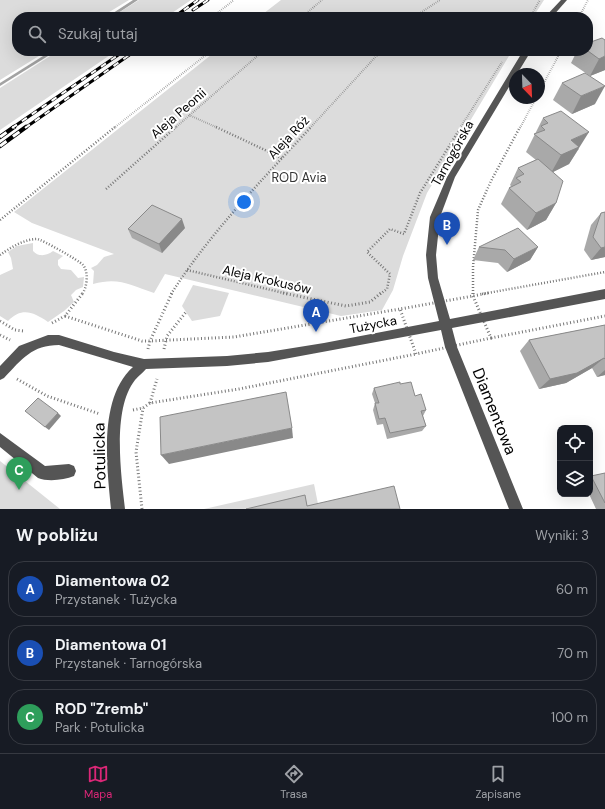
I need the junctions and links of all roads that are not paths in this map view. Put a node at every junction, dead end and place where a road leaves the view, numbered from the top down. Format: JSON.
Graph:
{"nodes":[{"id":1,"x":564,"y":0,"type":"edge"},
{"id":2,"x":553,"y":12,"type":"edge"},
{"id":3,"x":524,"y":56,"type":"edge"},
{"id":4,"x":605,"y":294,"type":"edge"},
{"id":5,"x":446,"y":324,"type":"junction"},
{"id":6,"x":144,"y":364,"type":"junction"},
{"id":7,"x":2,"y":372,"type":"edge"},
{"id":8,"x":0,"y":439,"type":"edge"},
{"id":9,"x":69,"y":471,"type":"dead end"},
{"id":10,"x":118,"y":509,"type":"edge"},
{"id":11,"x":516,"y":509,"type":"edge"}],
"edges":[{"from":1,"to":2,"type":"street"},
{"from":3,"to":5,"type":"street","name":"Tarnogórska"},
{"from":4,"to":5,"type":"street","name":"Tużycka"},
{"from":5,"to":6,"type":"street","name":"Tużycka"},
{"from":5,"to":11,"type":"street","name":"Diamentowa"},
{"from":6,"to":7,"type":"street","name":"Tużycka"},
{"from":6,"to":10,"type":"street","name":"Potulicka"},
{"from":8,"to":9,"type":"street"}]}
